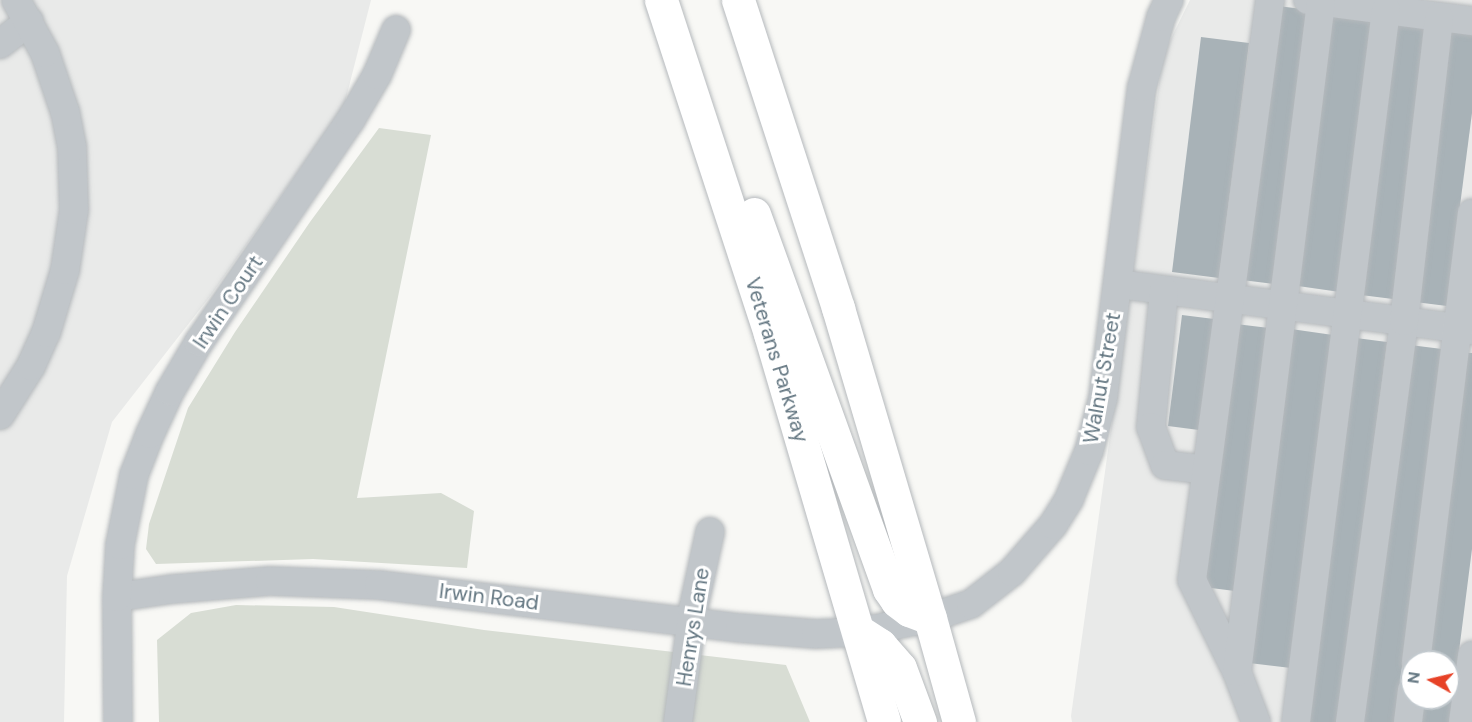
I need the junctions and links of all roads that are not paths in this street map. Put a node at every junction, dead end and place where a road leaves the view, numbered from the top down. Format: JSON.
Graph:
{"nodes":[{"id":1,"x":661,"y":0,"type":"edge"},
{"id":2,"x":738,"y":0,"type":"edge"},
{"id":3,"x":757,"y":0,"type":"edge"},
{"id":4,"x":1169,"y":0,"type":"edge"},
{"id":5,"x":1270,"y":0,"type":"edge"},
{"id":6,"x":1314,"y":1,"type":"edge"},
{"id":7,"x":23,"y":10,"type":"edge"},
{"id":8,"x":1386,"y":10,"type":"junction"},
{"id":9,"x":1439,"y":17,"type":"junction"},
{"id":10,"x":1472,"y":21,"type":"edge"},
{"id":11,"x":396,"y":30,"type":"dead end"},
{"id":12,"x":0,"y":44,"type":"edge"},
{"id":13,"x":698,"y":106,"type":"junction"},
{"id":14,"x":804,"y":200,"type":"junction"},
{"id":15,"x":1472,"y":213,"type":"edge"},
{"id":16,"x":1118,"y":284,"type":"junction"},
{"id":17,"x":1164,"y":291,"type":"junction"},
{"id":18,"x":1229,"y":300,"type":"junction"},
{"id":19,"x":1282,"y":306,"type":"junction"},
{"id":20,"x":1350,"y":315,"type":"junction"},
{"id":21,"x":1404,"y":321,"type":"junction"},
{"id":22,"x":1465,"y":329,"type":"edge"},
{"id":23,"x":0,"y":415,"type":"edge"},
{"id":24,"x":1207,"y":470,"type":"junction"},
{"id":25,"x":710,"y":532,"type":"dead end"},
{"id":26,"x":117,"y":597,"type":"junction"},
{"id":27,"x":930,"y":618,"type":"junction"},
{"id":28,"x":692,"y":623,"type":"junction"},
{"id":29,"x":860,"y":632,"type":"junction"},
{"id":30,"x":1418,"y":650,"type":"edge"},
{"id":31,"x":1472,"y":656,"type":"edge"},
{"id":32,"x":1237,"y":672,"type":"junction"},
{"id":33,"x":118,"y":722,"type":"edge"},
{"id":34,"x":678,"y":722,"type":"edge"},
{"id":35,"x":884,"y":722,"type":"edge"},
{"id":36,"x":920,"y":722,"type":"edge"},
{"id":37,"x":959,"y":722,"type":"edge"},
{"id":38,"x":1256,"y":722,"type":"edge"},
{"id":39,"x":1296,"y":722,"type":"edge"},
{"id":40,"x":1350,"y":722,"type":"edge"},
{"id":41,"x":1463,"y":722,"type":"edge"}],
"edges":[{"from":1,"to":13,"type":"highway","name":"Veterans Parkway"},
{"from":2,"to":14,"type":"highway"},
{"from":3,"to":14,"type":"highway"},
{"from":4,"to":16,"type":"street","name":"Walnut Street"},
{"from":5,"to":18,"type":"street"},
{"from":6,"to":8,"type":"street"},
{"from":6,"to":19,"type":"street"},
{"from":7,"to":12,"type":"street"},
{"from":7,"to":23,"type":"street"},
{"from":8,"to":9,"type":"street"},
{"from":8,"to":20,"type":"street"},
{"from":9,"to":10,"type":"street"},
{"from":9,"to":21,"type":"street"},
{"from":11,"to":26,"type":"street","name":"Irwin Court"},
{"from":13,"to":27,"type":"highway"},
{"from":13,"to":29,"type":"highway","name":"Veterans Parkway"},
{"from":14,"to":27,"type":"highway"},
{"from":15,"to":22,"type":"street"},
{"from":16,"to":17,"type":"street"},
{"from":16,"to":27,"type":"street","name":"Walnut Street"},
{"from":17,"to":18,"type":"street"},
{"from":17,"to":24,"type":"street"},
{"from":18,"to":19,"type":"street"},
{"from":18,"to":24,"type":"street"},
{"from":19,"to":20,"type":"street"},
{"from":19,"to":32,"type":"street"},
{"from":20,"to":21,"type":"street"},
{"from":20,"to":39,"type":"street"},
{"from":21,"to":22,"type":"street"},
{"from":21,"to":40,"type":"street"},
{"from":22,"to":30,"type":"street"},
{"from":24,"to":32,"type":"street"},
{"from":25,"to":28,"type":"street","name":"Henrys Lane"},
{"from":26,"to":28,"type":"street","name":"Irwin Road"},
{"from":26,"to":33,"type":"street","name":"Irwin Court"},
{"from":27,"to":29,"type":"street","name":"Walnut Street"},
{"from":27,"to":37,"type":"highway"},
{"from":28,"to":29,"type":"street","name":"Irwin Road"},
{"from":28,"to":34,"type":"street","name":"Henrys Lane"},
{"from":29,"to":35,"type":"highway","name":"Veterans Parkway"},
{"from":29,"to":36,"type":"highway"},
{"from":31,"to":41,"type":"street"},
{"from":32,"to":38,"type":"street"}]}
